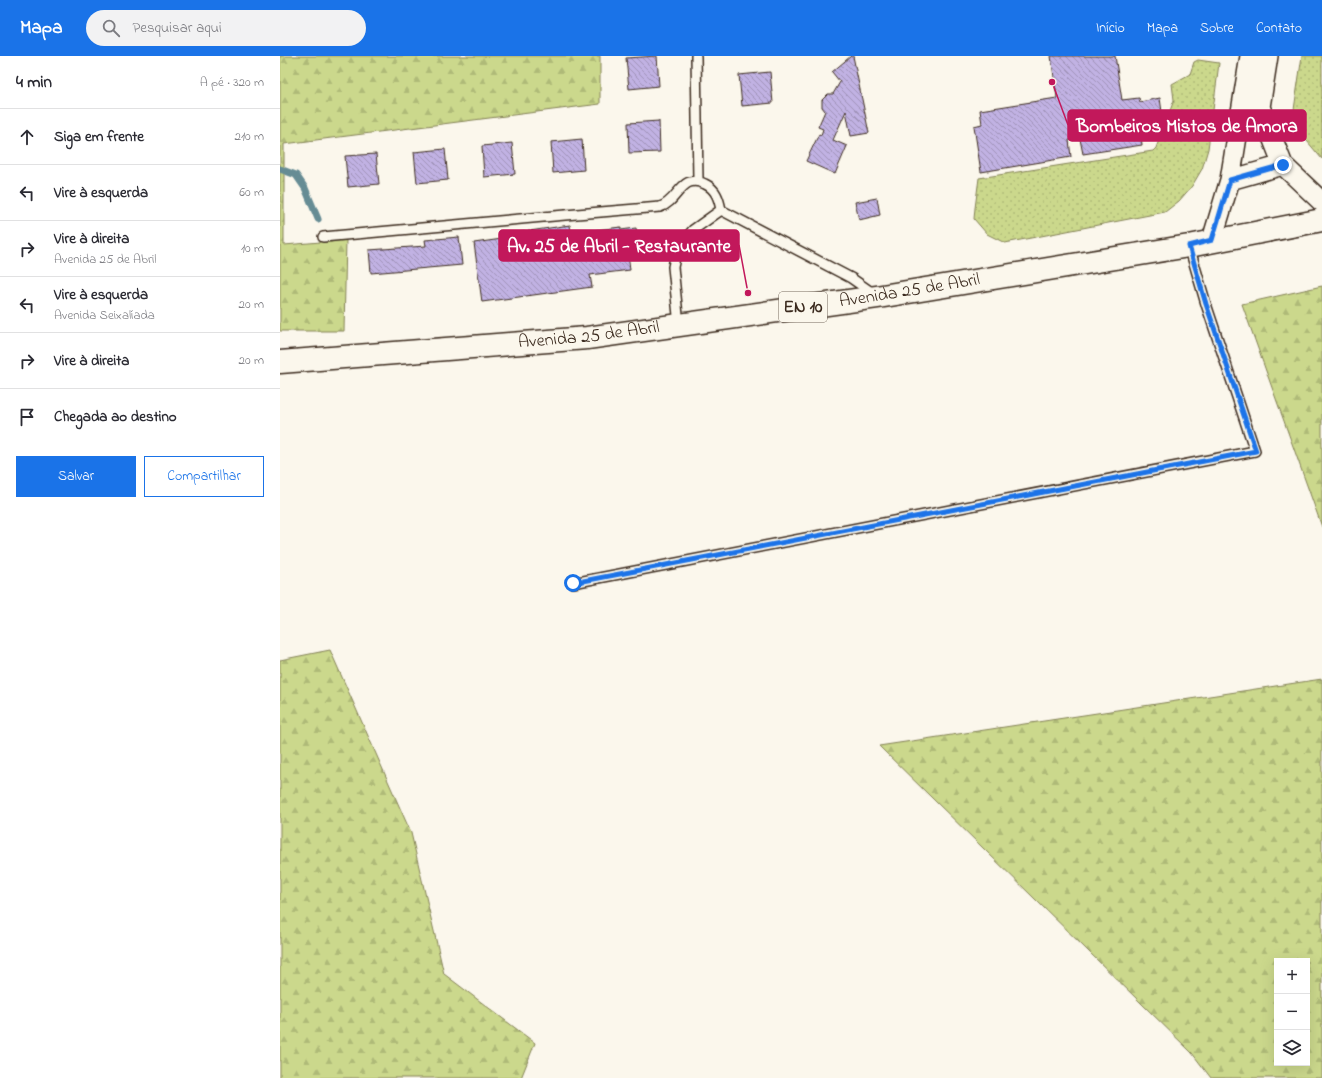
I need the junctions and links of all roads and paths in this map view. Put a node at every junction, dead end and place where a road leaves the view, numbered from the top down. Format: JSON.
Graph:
{"nodes":[{"id":1,"x":696,"y":56,"type":"edge"},
{"id":2,"x":1250,"y":56,"type":"edge"},
{"id":3,"x":1268,"y":56,"type":"edge"},
{"id":4,"x":1283,"y":165,"type":"junction"},
{"id":5,"x":698,"y":180,"type":"junction"},
{"id":6,"x":1230,"y":180,"type":"junction"},
{"id":7,"x":1322,"y":202,"type":"edge"},
{"id":8,"x":721,"y":210,"type":"junction"},
{"id":9,"x":1322,"y":220,"type":"edge"},
{"id":10,"x":323,"y":237,"type":"dead end"},
{"id":11,"x":1212,"y":240,"type":"junction"},
{"id":12,"x":1189,"y":246,"type":"junction"},
{"id":13,"x":878,"y":297,"type":"junction"},
{"id":14,"x":679,"y":325,"type":"junction"},
{"id":15,"x":280,"y":362,"type":"edge"},
{"id":16,"x":573,"y":583,"type":"dead end"}],
"edges":[{"from":1,"to":5,"type":"lane"},
{"from":2,"to":6,"type":"street"},
{"from":3,"to":4,"type":"street"},
{"from":4,"to":6,"type":"street"},
{"from":4,"to":7,"type":"street"},
{"from":5,"to":8,"type":"lane"},
{"from":5,"to":10,"type":"lane"},
{"from":6,"to":11,"type":"street"},
{"from":8,"to":13,"type":"lane"},
{"from":8,"to":14,"type":"lane"},
{"from":9,"to":11,"type":"main road","name":"Avenida 25 de Abril","number":"EN 10"},
{"from":11,"to":12,"type":"main road","name":"Avenida 25 de Abril","number":"EN 10"},
{"from":12,"to":13,"type":"main road","name":"Avenida 25 de Abril","number":"EN 10"},
{"from":12,"to":16,"type":"lane"},
{"from":13,"to":14,"type":"main road","name":"Avenida 25 de Abril","number":"EN 10"},
{"from":14,"to":15,"type":"main road","name":"Avenida 25 de Abril","number":"EN 10"}]}
